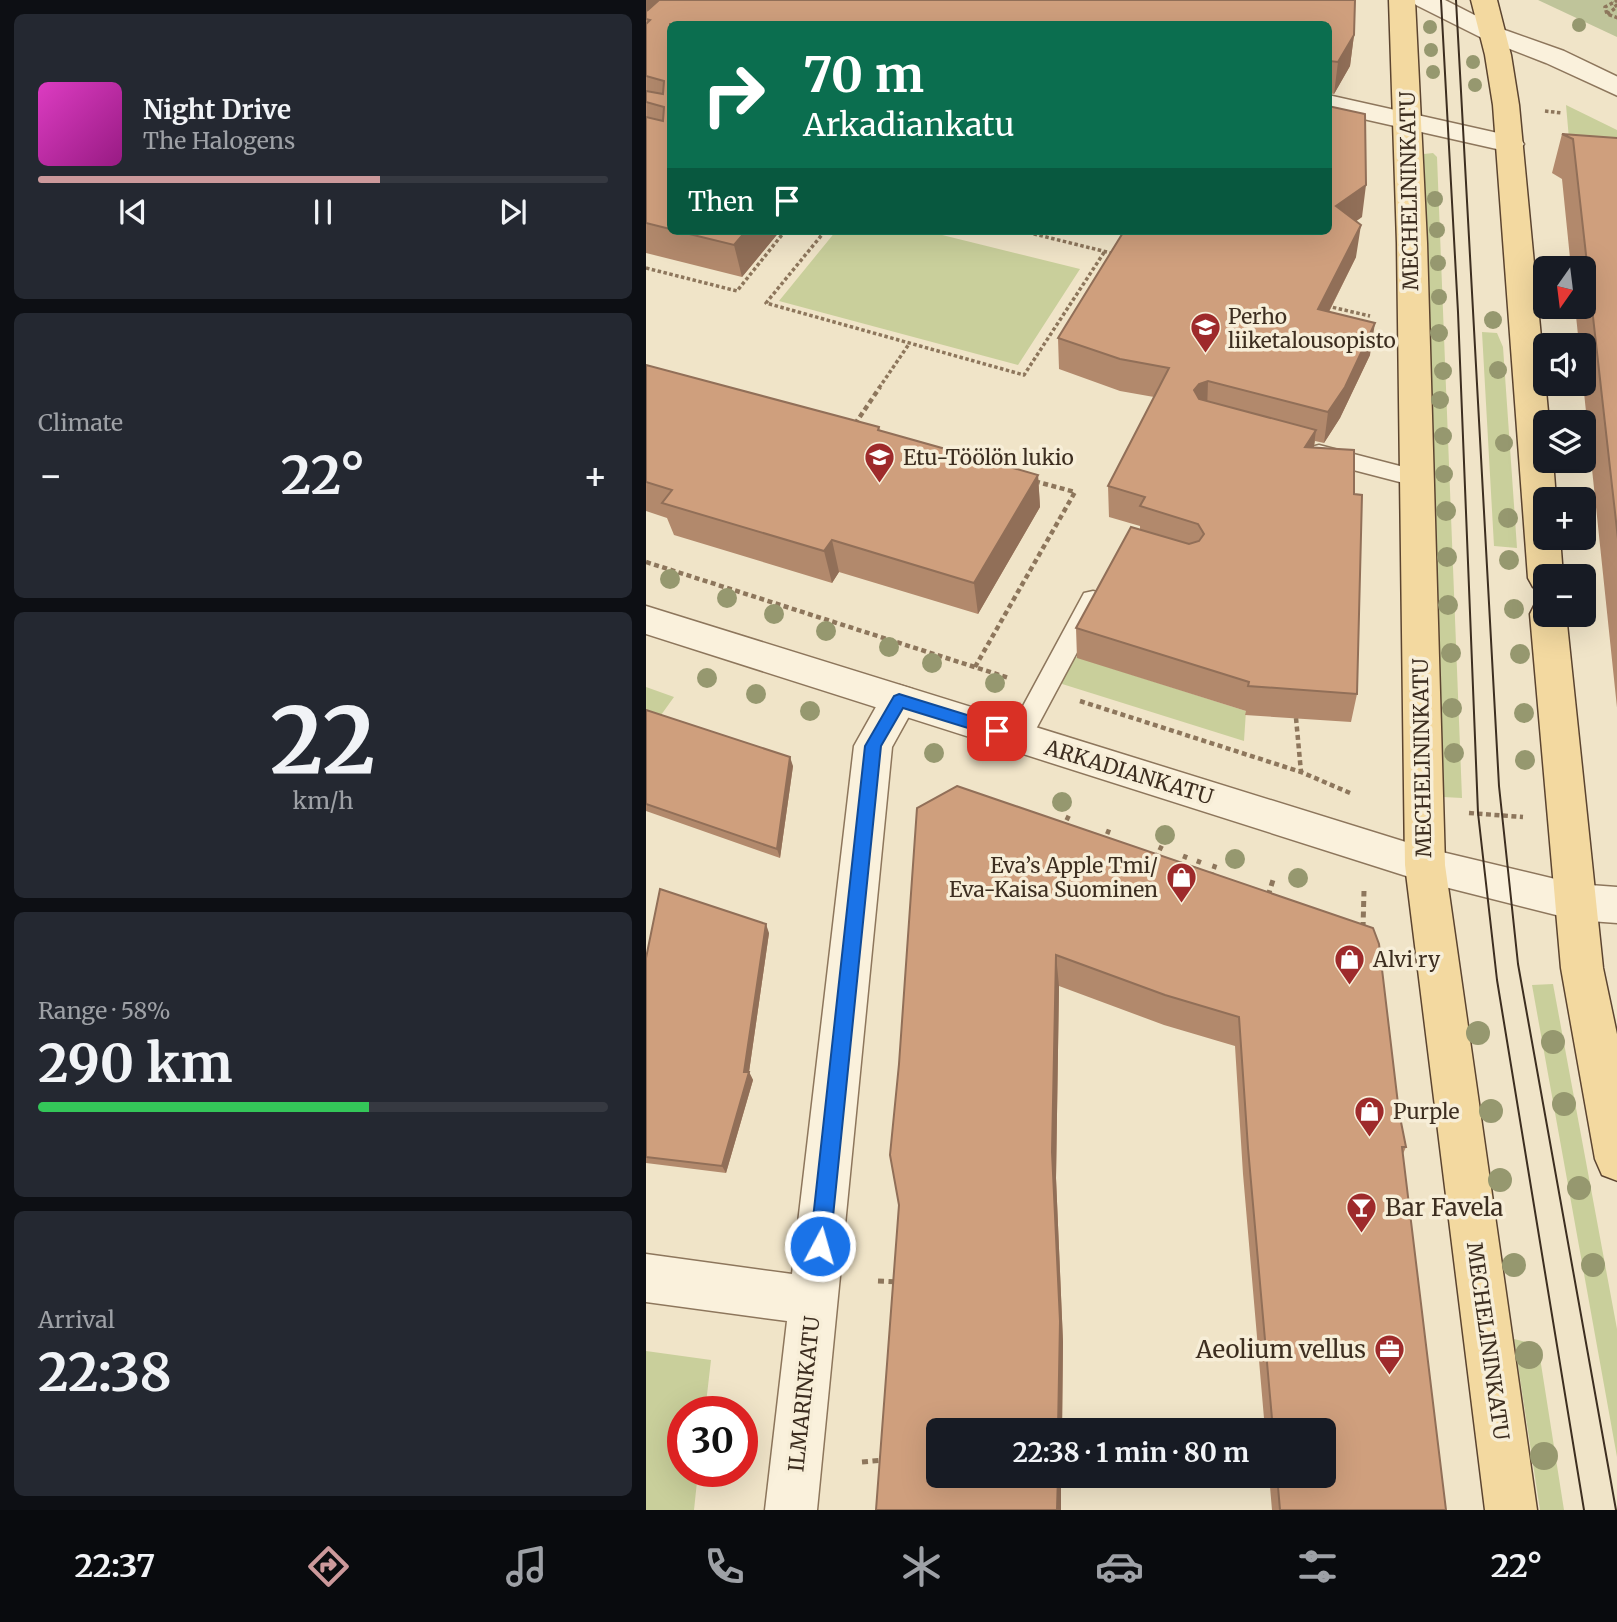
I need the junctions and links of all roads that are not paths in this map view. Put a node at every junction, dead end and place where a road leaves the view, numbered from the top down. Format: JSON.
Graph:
{"nodes":[{"id":1,"x":1402,"y":0,"type":"edge"},
{"id":2,"x":1425,"y":0,"type":"edge"},
{"id":3,"x":1484,"y":0,"type":"edge"},
{"id":4,"x":1493,"y":34,"type":"junction"},
{"id":5,"x":1617,"y":88,"type":"edge"},
{"id":6,"x":1332,"y":104,"type":"edge"},
{"id":7,"x":1407,"y":121,"type":"junction"},
{"id":8,"x":1510,"y":144,"type":"junction"},
{"id":9,"x":1299,"y":447,"type":"edge"},
{"id":10,"x":1415,"y":478,"type":"junction"},
{"id":11,"x":1545,"y":564,"type":"edge"},
{"id":12,"x":1104,"y":581,"type":"edge"},
{"id":13,"x":646,"y":620,"type":"edge"},
{"id":14,"x":1549,"y":627,"type":"edge"},
{"id":15,"x":899,"y":700,"type":"junction"},
{"id":16,"x":1019,"y":737,"type":"junction"},
{"id":17,"x":1425,"y":865,"type":"junction"},
{"id":18,"x":1597,"y":903,"type":"edge"},
{"id":19,"x":1617,"y":1158,"type":"edge"},
{"id":20,"x":646,"y":1278,"type":"edge"},
{"id":21,"x":814,"y":1301,"type":"junction"},
{"id":22,"x":791,"y":1510,"type":"edge"},
{"id":23,"x":1511,"y":1510,"type":"edge"}],
"edges":[{"from":1,"to":7,"type":"main road","name":"MECHELININKATU"},
{"from":2,"to":4,"type":"street"},
{"from":3,"to":4,"type":"main road"},
{"from":4,"to":5,"type":"street"},
{"from":4,"to":8,"type":"main road"},
{"from":6,"to":7,"type":"street"},
{"from":7,"to":8,"type":"street"},
{"from":7,"to":10,"type":"main road","name":"MECHELININKATU"},
{"from":8,"to":11,"type":"main road"},
{"from":9,"to":10,"type":"lane"},
{"from":10,"to":17,"type":"main road","name":"MECHELININKATU"},
{"from":12,"to":16,"type":"lane"},
{"from":13,"to":15,"type":"street","name":"ARKADIANKATU"},
{"from":14,"to":18,"type":"main road"},
{"from":15,"to":16,"type":"street","name":"ARKADIANKATU"},
{"from":15,"to":21,"type":"street","name":"ILMARINKATU"},
{"from":16,"to":17,"type":"street","name":"ARKADIANKATU"},
{"from":17,"to":18,"type":"street","name":"ARKADIANKATU"},
{"from":17,"to":23,"type":"main road","name":"MECHELININKATU"},
{"from":18,"to":19,"type":"main road"},
{"from":20,"to":21,"type":"street"},
{"from":21,"to":22,"type":"street","name":"ILMARINKATU"}]}
